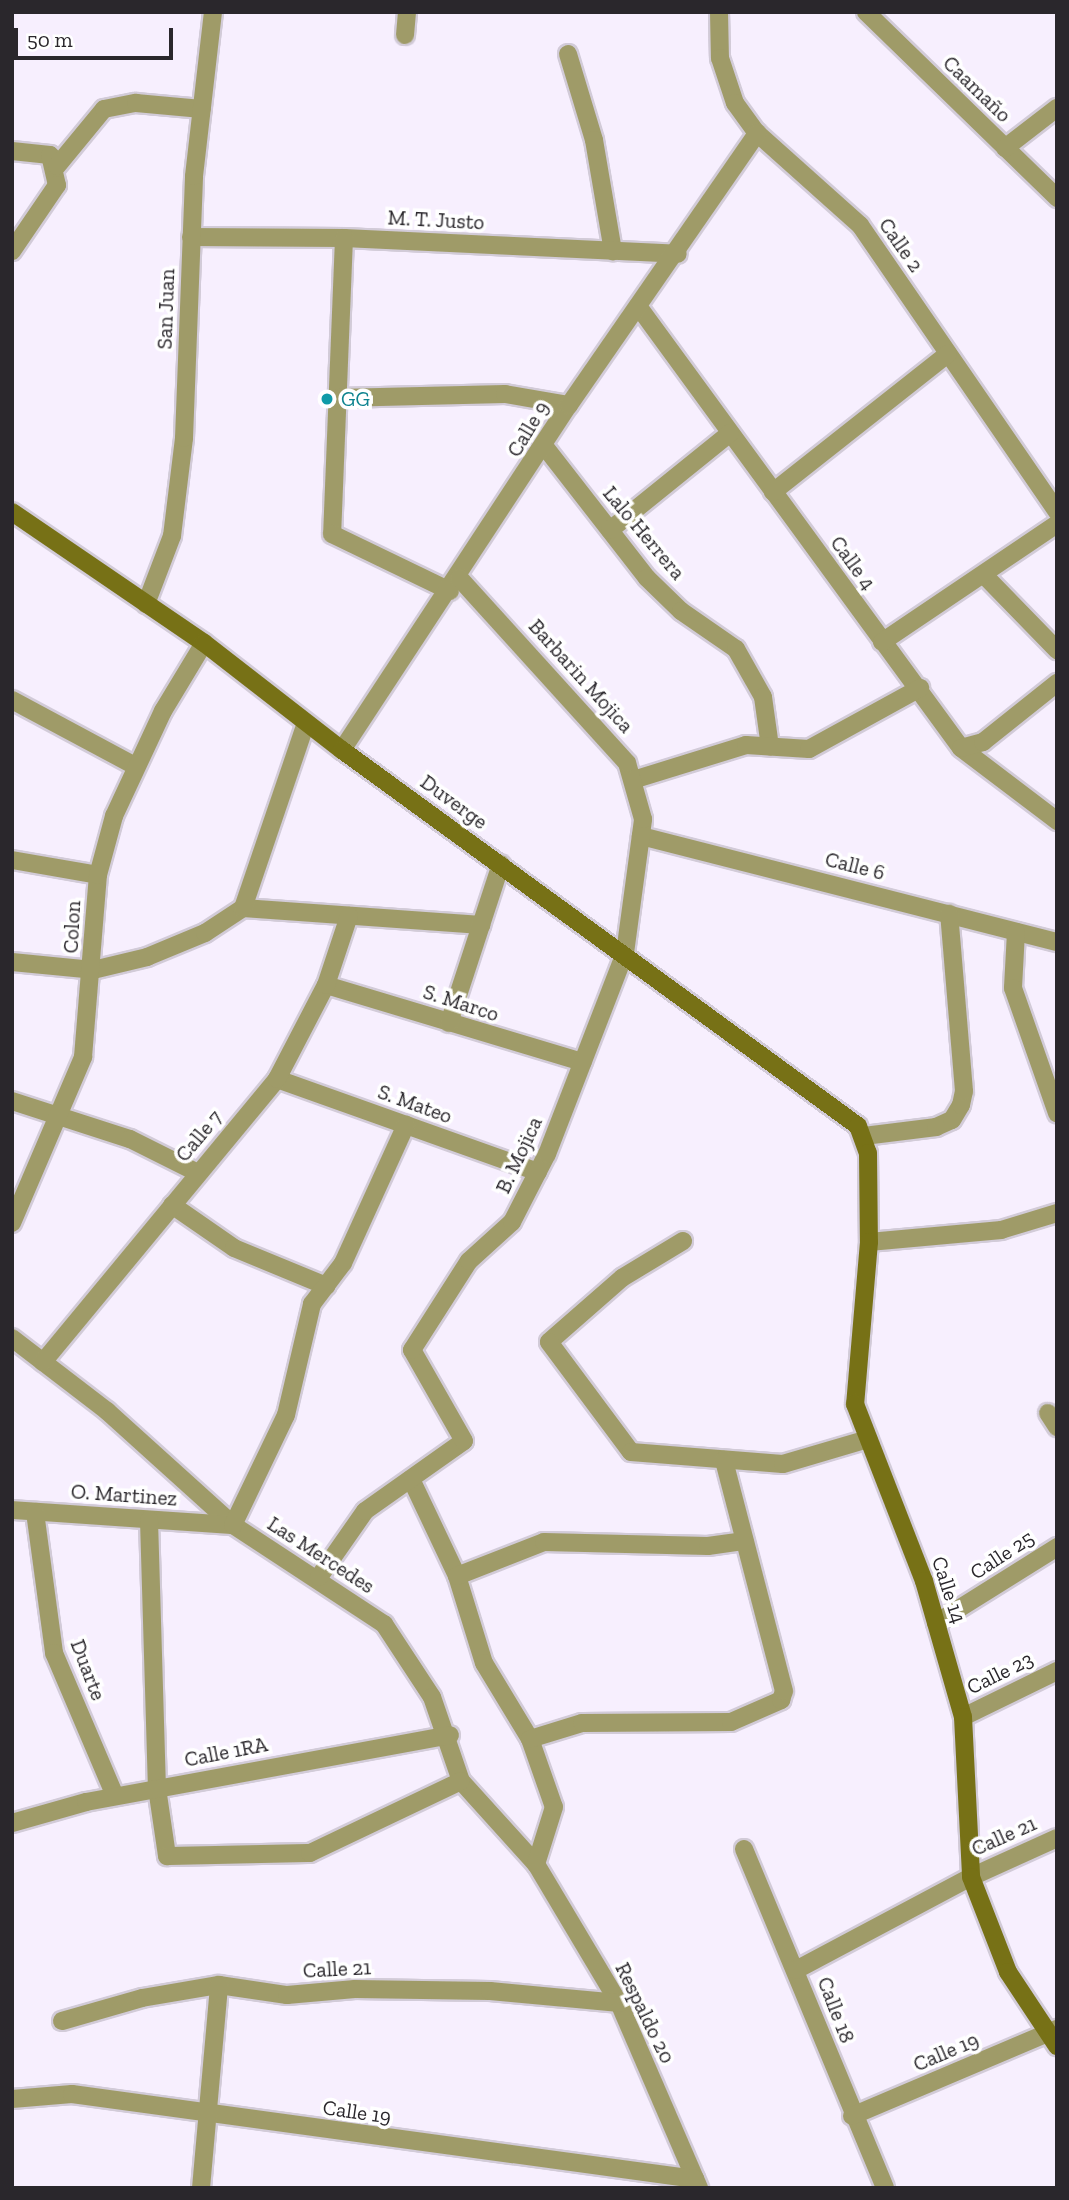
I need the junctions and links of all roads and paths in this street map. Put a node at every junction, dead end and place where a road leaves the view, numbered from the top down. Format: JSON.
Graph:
{"nodes":[{"id":1,"x":214,"y":12,"type":"edge"},
{"id":2,"x":407,"y":12,"type":"edge"},
{"id":3,"x":719,"y":12,"type":"edge"},
{"id":4,"x":866,"y":12,"type":"edge"},
{"id":5,"x":405,"y":35,"type":"dead end"},
{"id":6,"x":568,"y":54,"type":"dead end"},
{"id":7,"x":1057,"y":108,"type":"edge"},
{"id":8,"x":202,"y":110,"type":"junction"},
{"id":9,"x":757,"y":134,"type":"junction"},
{"id":10,"x":1005,"y":148,"type":"junction"},
{"id":11,"x":12,"y":151,"type":"edge"},
{"id":12,"x":54,"y":161,"type":"junction"},
{"id":13,"x":1057,"y":198,"type":"edge"},
{"id":14,"x":191,"y":237,"type":"junction"},
{"id":15,"x":344,"y":238,"type":"junction"},
{"id":16,"x":12,"y":251,"type":"edge"},
{"id":17,"x":613,"y":251,"type":"junction"},
{"id":18,"x":678,"y":254,"type":"junction"},
{"id":19,"x":638,"y":306,"type":"junction"},
{"id":20,"x":948,"y":354,"type":"junction"},
{"id":21,"x":338,"y":398,"type":"junction"},
{"id":22,"x":569,"y":405,"type":"junction"},
{"id":23,"x":730,"y":433,"type":"junction"},
{"id":24,"x":545,"y":447,"type":"junction"},
{"id":25,"x":773,"y":492,"type":"junction"},
{"id":26,"x":1057,"y":512,"type":"edge"},
{"id":27,"x":13,"y":514,"type":"edge"},
{"id":28,"x":1057,"y":524,"type":"edge"},
{"id":29,"x":610,"y":530,"type":"junction"},
{"id":30,"x":984,"y":575,"type":"junction"},
{"id":31,"x":454,"y":585,"type":"junction"},
{"id":32,"x":146,"y":604,"type":"junction"},
{"id":33,"x":882,"y":642,"type":"junction"},
{"id":34,"x":204,"y":643,"type":"junction"},
{"id":35,"x":1057,"y":650,"type":"edge"},
{"id":36,"x":1057,"y":683,"type":"edge"},
{"id":37,"x":920,"y":688,"type":"junction"},
{"id":38,"x":12,"y":700,"type":"edge"},
{"id":39,"x":306,"y":723,"type":"junction"},
{"id":40,"x":769,"y":747,"type":"junction"},
{"id":41,"x":961,"y":748,"type":"junction"},
{"id":42,"x":342,"y":750,"type":"junction"},
{"id":43,"x":135,"y":766,"type":"junction"},
{"id":44,"x":633,"y":780,"type":"junction"},
{"id":45,"x":1057,"y":821,"type":"edge"},
{"id":46,"x":642,"y":827,"type":"junction"},
{"id":47,"x":12,"y":860,"type":"edge"},
{"id":48,"x":501,"y":864,"type":"junction"},
{"id":49,"x":98,"y":874,"type":"junction"},
{"id":50,"x":243,"y":908,"type":"junction"},
{"id":51,"x":949,"y":914,"type":"junction"},
{"id":52,"x":349,"y":916,"type":"junction"},
{"id":53,"x":481,"y":925,"type":"junction"},
{"id":54,"x":1016,"y":932,"type":"junction"},
{"id":55,"x":1057,"y":942,"type":"edge"},
{"id":56,"x":625,"y":953,"type":"junction"},
{"id":57,"x":12,"y":962,"type":"edge"},
{"id":58,"x":93,"y":970,"type":"junction"},
{"id":59,"x":326,"y":985,"type":"junction"},
{"id":60,"x":449,"y":1023,"type":"junction"},
{"id":61,"x":583,"y":1062,"type":"junction"},
{"id":62,"x":276,"y":1079,"type":"junction"},
{"id":63,"x":12,"y":1101,"type":"edge"},
{"id":64,"x":1057,"y":1113,"type":"edge"},
{"id":65,"x":56,"y":1116,"type":"junction"},
{"id":66,"x":406,"y":1125,"type":"junction"},
{"id":67,"x":864,"y":1136,"type":"junction"},
{"id":68,"x":198,"y":1172,"type":"junction"},
{"id":69,"x":538,"y":1172,"type":"junction"},
{"id":70,"x":172,"y":1205,"type":"junction"},
{"id":71,"x":1057,"y":1213,"type":"edge"},
{"id":72,"x":12,"y":1223,"type":"edge"},
{"id":73,"x":683,"y":1241,"type":"dead end"},
{"id":74,"x":869,"y":1242,"type":"junction"},
{"id":75,"x":326,"y":1286,"type":"junction"},
{"id":76,"x":12,"y":1338,"type":"edge"},
{"id":77,"x":43,"y":1362,"type":"junction"},
{"id":78,"x":868,"y":1439,"type":"junction"},
{"id":79,"x":724,"y":1460,"type":"junction"},
{"id":80,"x":411,"y":1479,"type":"junction"},
{"id":81,"x":12,"y":1510,"type":"edge"},
{"id":82,"x":35,"y":1512,"type":"junction"},
{"id":83,"x":149,"y":1520,"type":"junction"},
{"id":84,"x":233,"y":1525,"type":"junction"},
{"id":85,"x":745,"y":1541,"type":"junction"},
{"id":86,"x":1057,"y":1546,"type":"edge"},
{"id":87,"x":457,"y":1576,"type":"junction"},
{"id":88,"x":318,"y":1577,"type":"junction"},
{"id":89,"x":936,"y":1623,"type":"junction"},
{"id":90,"x":1056,"y":1674,"type":"edge"},
{"id":91,"x":963,"y":1717,"type":"junction"},
{"id":92,"x":450,"y":1735,"type":"junction"},
{"id":93,"x":530,"y":1740,"type":"junction"},
{"id":94,"x":461,"y":1780,"type":"junction"},
{"id":95,"x":157,"y":1788,"type":"junction"},
{"id":96,"x":115,"y":1796,"type":"junction"},
{"id":97,"x":12,"y":1823,"type":"edge"},
{"id":98,"x":1057,"y":1838,"type":"edge"},
{"id":99,"x":744,"y":1849,"type":"dead end"},
{"id":100,"x":536,"y":1864,"type":"junction"},
{"id":101,"x":971,"y":1877,"type":"junction"},
{"id":102,"x":796,"y":1970,"type":"junction"},
{"id":103,"x":219,"y":1984,"type":"junction"},
{"id":104,"x":619,"y":2003,"type":"junction"},
{"id":105,"x":62,"y":2021,"type":"dead end"},
{"id":106,"x":1054,"y":2036,"type":"edge"},
{"id":107,"x":12,"y":2099,"type":"edge"},
{"id":108,"x":204,"y":2112,"type":"junction"},
{"id":109,"x":852,"y":2116,"type":"junction"},
{"id":110,"x":697,"y":2183,"type":"edge"},
{"id":111,"x":201,"y":2188,"type":"edge"},
{"id":112,"x":885,"y":2188,"type":"edge"}],
"edges":[{"from":1,"to":8,"type":"street","name":"San Juan"},
{"from":2,"to":5,"type":"street"},
{"from":3,"to":9,"type":"street","name":"Calle 2"},
{"from":4,"to":10,"type":"street","name":"Caamaño"},
{"from":6,"to":17,"type":"street"},
{"from":7,"to":10,"type":"street"},
{"from":8,"to":12,"type":"street"},
{"from":8,"to":14,"type":"street","name":"San Juan"},
{"from":9,"to":18,"type":"street","name":"Calle 9"},
{"from":9,"to":20,"type":"street","name":"Calle 2"},
{"from":10,"to":13,"type":"street","name":"Caamaño"},
{"from":11,"to":12,"type":"street"},
{"from":12,"to":16,"type":"street"},
{"from":14,"to":15,"type":"street","name":"M. T. Justo"},
{"from":14,"to":32,"type":"street","name":"San Juan"},
{"from":15,"to":17,"type":"street","name":"M. T. Justo"},
{"from":15,"to":21,"type":"street"},
{"from":17,"to":18,"type":"street","name":"M. T. Justo"},
{"from":18,"to":19,"type":"street","name":"Calle 9"},
{"from":19,"to":22,"type":"street","name":"Calle 9"},
{"from":19,"to":23,"type":"street","name":"Calle 4"},
{"from":20,"to":25,"type":"street"},
{"from":20,"to":26,"type":"street","name":"Calle 2"},
{"from":21,"to":22,"type":"street"},
{"from":21,"to":31,"type":"street"},
{"from":22,"to":24,"type":"street","name":"Calle 9"},
{"from":23,"to":25,"type":"street","name":"Calle 4"},
{"from":23,"to":29,"type":"street"},
{"from":24,"to":29,"type":"street","name":"Lalo Herrera"},
{"from":24,"to":31,"type":"street","name":"Calle 9"},
{"from":25,"to":33,"type":"street","name":"Calle 4"},
{"from":27,"to":32,"type":"street","name":"Duverge"},
{"from":28,"to":30,"type":"street"},
{"from":29,"to":40,"type":"street","name":"Lalo Herrera"},
{"from":30,"to":33,"type":"street"},
{"from":30,"to":35,"type":"street"},
{"from":31,"to":42,"type":"street","name":"Calle 9"},
{"from":31,"to":44,"type":"street","name":"Barbarin Mojica"},
{"from":32,"to":34,"type":"street","name":"Duverge"},
{"from":33,"to":37,"type":"street","name":"Calle 4"},
{"from":34,"to":39,"type":"street","name":"Duverge"},
{"from":34,"to":43,"type":"street","name":"Colon"},
{"from":36,"to":41,"type":"street"},
{"from":37,"to":40,"type":"street"},
{"from":37,"to":41,"type":"street","name":"Calle 4"},
{"from":38,"to":43,"type":"street"},
{"from":39,"to":42,"type":"street","name":"Duverge"},
{"from":39,"to":50,"type":"street"},
{"from":40,"to":44,"type":"street"},
{"from":41,"to":45,"type":"street","name":"Calle 4"},
{"from":42,"to":48,"type":"street","name":"Duverge"},
{"from":43,"to":49,"type":"street","name":"Colon"},
{"from":44,"to":46,"type":"street","name":"Barbarin Mojica"},
{"from":46,"to":51,"type":"street","name":"Calle 6"},
{"from":46,"to":56,"type":"street","name":"B. Mojica"},
{"from":47,"to":49,"type":"street"},
{"from":48,"to":53,"type":"street"},
{"from":48,"to":56,"type":"street","name":"Duverge"},
{"from":49,"to":58,"type":"street","name":"Colon"},
{"from":50,"to":52,"type":"street"},
{"from":50,"to":58,"type":"street"},
{"from":51,"to":54,"type":"street","name":"Calle 6"},
{"from":51,"to":67,"type":"street"},
{"from":52,"to":53,"type":"street"},
{"from":52,"to":59,"type":"street","name":"Calle 7"},
{"from":53,"to":60,"type":"street"},
{"from":54,"to":55,"type":"street","name":"Calle 6"},
{"from":54,"to":64,"type":"street"},
{"from":56,"to":61,"type":"street","name":"B. Mojica"},
{"from":56,"to":67,"type":"street","name":"Duverge"},
{"from":57,"to":58,"type":"street"},
{"from":58,"to":65,"type":"street","name":"Colon"},
{"from":59,"to":60,"type":"street","name":"S. Marco"},
{"from":59,"to":62,"type":"street","name":"Calle 7"},
{"from":60,"to":61,"type":"street","name":"S. Marco"},
{"from":61,"to":69,"type":"street","name":"B. Mojica"},
{"from":62,"to":66,"type":"street","name":"S. Mateo"},
{"from":62,"to":68,"type":"street","name":"Calle 7"},
{"from":63,"to":65,"type":"street"},
{"from":65,"to":68,"type":"street"},
{"from":65,"to":72,"type":"street","name":"Colon"},
{"from":66,"to":69,"type":"street","name":"S. Mateo"},
{"from":66,"to":75,"type":"street"},
{"from":67,"to":74,"type":"street","name":"Calle 14"},
{"from":68,"to":70,"type":"street","name":"Calle 7"},
{"from":69,"to":80,"type":"street","name":"B. Mojica"},
{"from":70,"to":75,"type":"street"},
{"from":70,"to":77,"type":"street","name":"Calle 7"},
{"from":71,"to":74,"type":"street"},
{"from":73,"to":79,"type":"street"},
{"from":74,"to":78,"type":"street","name":"Calle 14"},
{"from":75,"to":84,"type":"street"},
{"from":76,"to":77,"type":"street","name":"Las Mercedes"},
{"from":77,"to":84,"type":"street","name":"Las Mercedes"},
{"from":78,"to":79,"type":"street"},
{"from":78,"to":89,"type":"street","name":"Calle 14"},
{"from":79,"to":85,"type":"street"},
{"from":80,"to":87,"type":"street"},
{"from":80,"to":88,"type":"street"},
{"from":81,"to":82,"type":"street","name":"O. Martinez"},
{"from":82,"to":83,"type":"street","name":"O. Martinez"},
{"from":82,"to":96,"type":"street","name":"Duarte"},
{"from":83,"to":84,"type":"street","name":"O. Martinez"},
{"from":83,"to":95,"type":"street"},
{"from":84,"to":88,"type":"street","name":"Las Mercedes"},
{"from":85,"to":87,"type":"street"},
{"from":85,"to":93,"type":"street"},
{"from":86,"to":89,"type":"street","name":"Calle 25"},
{"from":87,"to":93,"type":"street"},
{"from":88,"to":92,"type":"street","name":"Las Mercedes"},
{"from":89,"to":91,"type":"street","name":"Calle 14"},
{"from":90,"to":91,"type":"street","name":"Calle 23"},
{"from":91,"to":101,"type":"street","name":"Calle 14"},
{"from":92,"to":94,"type":"street","name":"Las Mercedes"},
{"from":92,"to":95,"type":"street","name":"Calle 1RA"},
{"from":93,"to":100,"type":"street"},
{"from":94,"to":95,"type":"street"},
{"from":94,"to":100,"type":"street","name":"Las Mercedes"},
{"from":95,"to":96,"type":"street","name":"Calle 1RA"},
{"from":96,"to":97,"type":"street","name":"Calle 1RA"},
{"from":98,"to":101,"type":"street","name":"Calle 21"},
{"from":99,"to":102,"type":"street","name":"Calle 18"},
{"from":100,"to":104,"type":"street","name":"Respaldo 20"},
{"from":101,"to":102,"type":"street","name":"Calle 21"},
{"from":101,"to":106,"type":"street","name":"Calle 14"},
{"from":102,"to":109,"type":"street","name":"Calle 18"},
{"from":103,"to":104,"type":"street","name":"Calle 21"},
{"from":103,"to":105,"type":"street","name":"Calle 21"},
{"from":103,"to":108,"type":"street"},
{"from":104,"to":110,"type":"street","name":"Respaldo 20"},
{"from":106,"to":109,"type":"street","name":"Calle 19"},
{"from":107,"to":108,"type":"street","name":"Calle 19"},
{"from":108,"to":110,"type":"street","name":"Calle 19"},
{"from":108,"to":111,"type":"street"},
{"from":109,"to":112,"type":"street","name":"Calle 18"}]}
